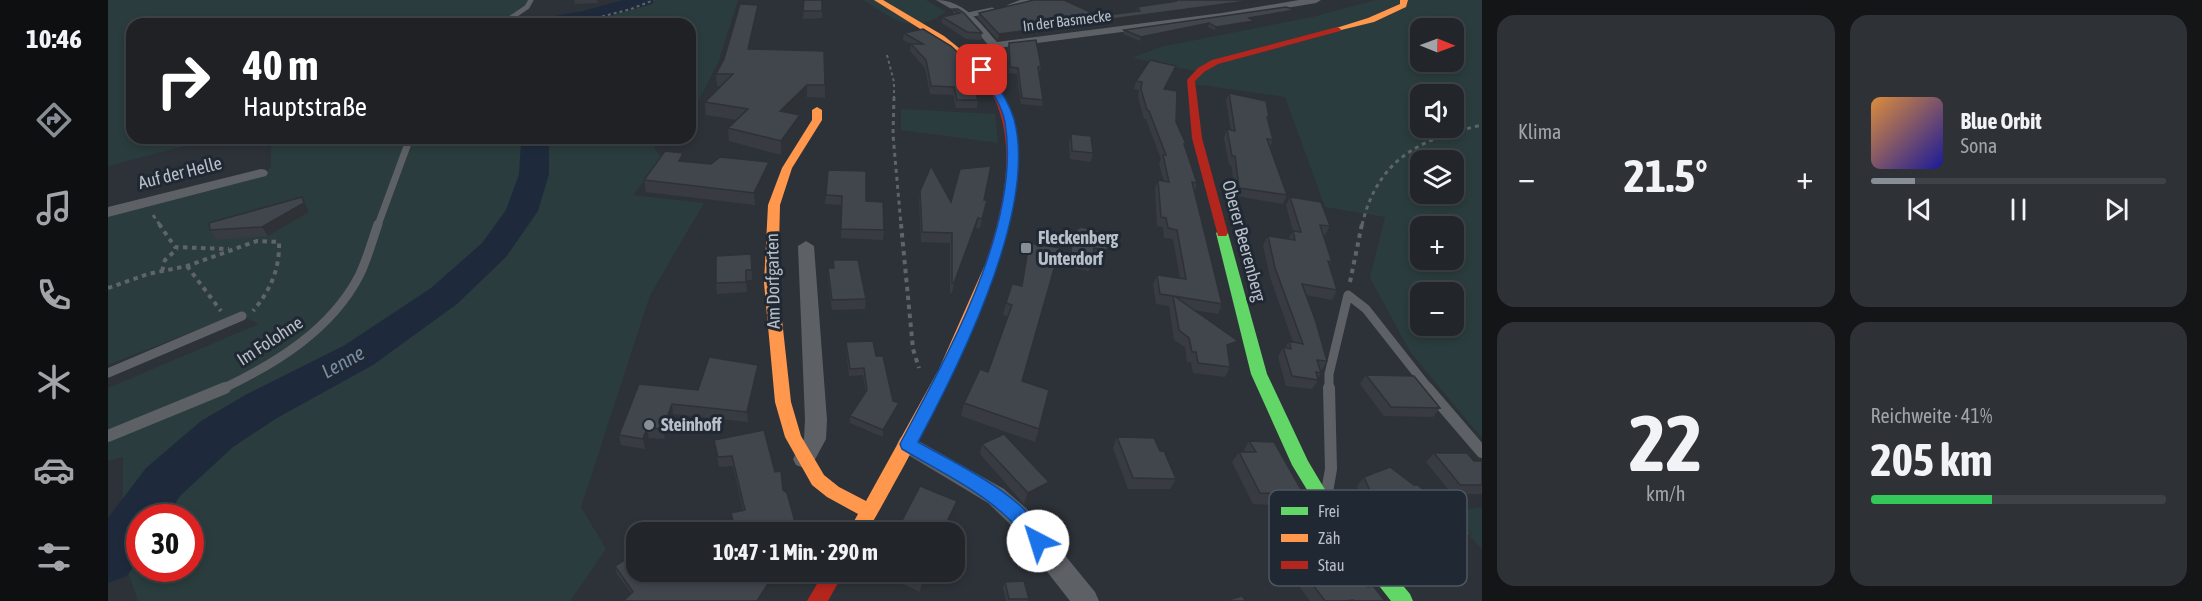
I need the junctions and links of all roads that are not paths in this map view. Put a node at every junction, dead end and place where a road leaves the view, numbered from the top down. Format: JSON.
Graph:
{"nodes":[{"id":1,"x":531,"y":0,"type":"edge"},
{"id":2,"x":878,"y":0,"type":"edge"},
{"id":3,"x":941,"y":0,"type":"edge"},
{"id":4,"x":1027,"y":0,"type":"edge"},
{"id":5,"x":1316,"y":0,"type":"edge"},
{"id":6,"x":1404,"y":0,"type":"edge"},
{"id":7,"x":968,"y":15,"type":"junction"},
{"id":8,"x":511,"y":18,"type":"edge"},
{"id":9,"x":994,"y":46,"type":"junction"},
{"id":10,"x":969,"y":58,"type":"junction"},
{"id":11,"x":818,"y":110,"type":"dead end"},
{"id":12,"x":408,"y":144,"type":"edge"},
{"id":13,"x":261,"y":172,"type":"dead end"},
{"id":14,"x":108,"y":212,"type":"edge"},
{"id":15,"x":806,"y":246,"type":"dead end"},
{"id":16,"x":242,"y":316,"type":"road end"},
{"id":17,"x":108,"y":373,"type":"edge"},
{"id":18,"x":108,"y":436,"type":"edge"},
{"id":19,"x":908,"y":444,"type":"junction"},
{"id":20,"x":1482,"y":452,"type":"edge"},
{"id":21,"x":804,"y":459,"type":"junction"},
{"id":22,"x":1316,"y":490,"type":"edge"},
{"id":23,"x":1327,"y":490,"type":"edge"},
{"id":24,"x":870,"y":512,"type":"junction"},
{"id":25,"x":864,"y":522,"type":"edge"},
{"id":26,"x":828,"y":582,"type":"edge"},
{"id":27,"x":1390,"y":586,"type":"edge"},
{"id":28,"x":817,"y":601,"type":"edge"},
{"id":29,"x":1086,"y":601,"type":"edge"},
{"id":30,"x":1403,"y":601,"type":"edge"}],
"edges":[{"from":1,"to":8,"type":"lane"},
{"from":2,"to":10,"type":"street"},
{"from":3,"to":7,"type":"street"},
{"from":4,"to":7,"type":"lane"},
{"from":5,"to":9,"type":"street","name":"In der Basmecke"},
{"from":6,"to":22,"type":"street","name":"Oberer Beerenberg"},
{"from":7,"to":9,"type":"street"},
{"from":9,"to":10,"type":"street","name":"In der Basmecke"},
{"from":10,"to":19,"type":"street"},
{"from":11,"to":21,"type":"street","name":"Am Dorfgarten"},
{"from":12,"to":18,"type":"lane","name":"Im Folohne"},
{"from":13,"to":14,"type":"street","name":"Auf der Helle"},
{"from":15,"to":21,"type":"street","name":"Am Dorfgarten"},
{"from":16,"to":17,"type":"lane"},
{"from":19,"to":24,"type":"street"},
{"from":19,"to":29,"type":"street"},
{"from":20,"to":23,"type":"lane"},
{"from":21,"to":24,"type":"street","name":"Am Dorfgarten"},
{"from":24,"to":25,"type":"street"},
{"from":26,"to":28,"type":"street"},
{"from":27,"to":30,"type":"street","name":"Oberer Beerenberg"}]}
